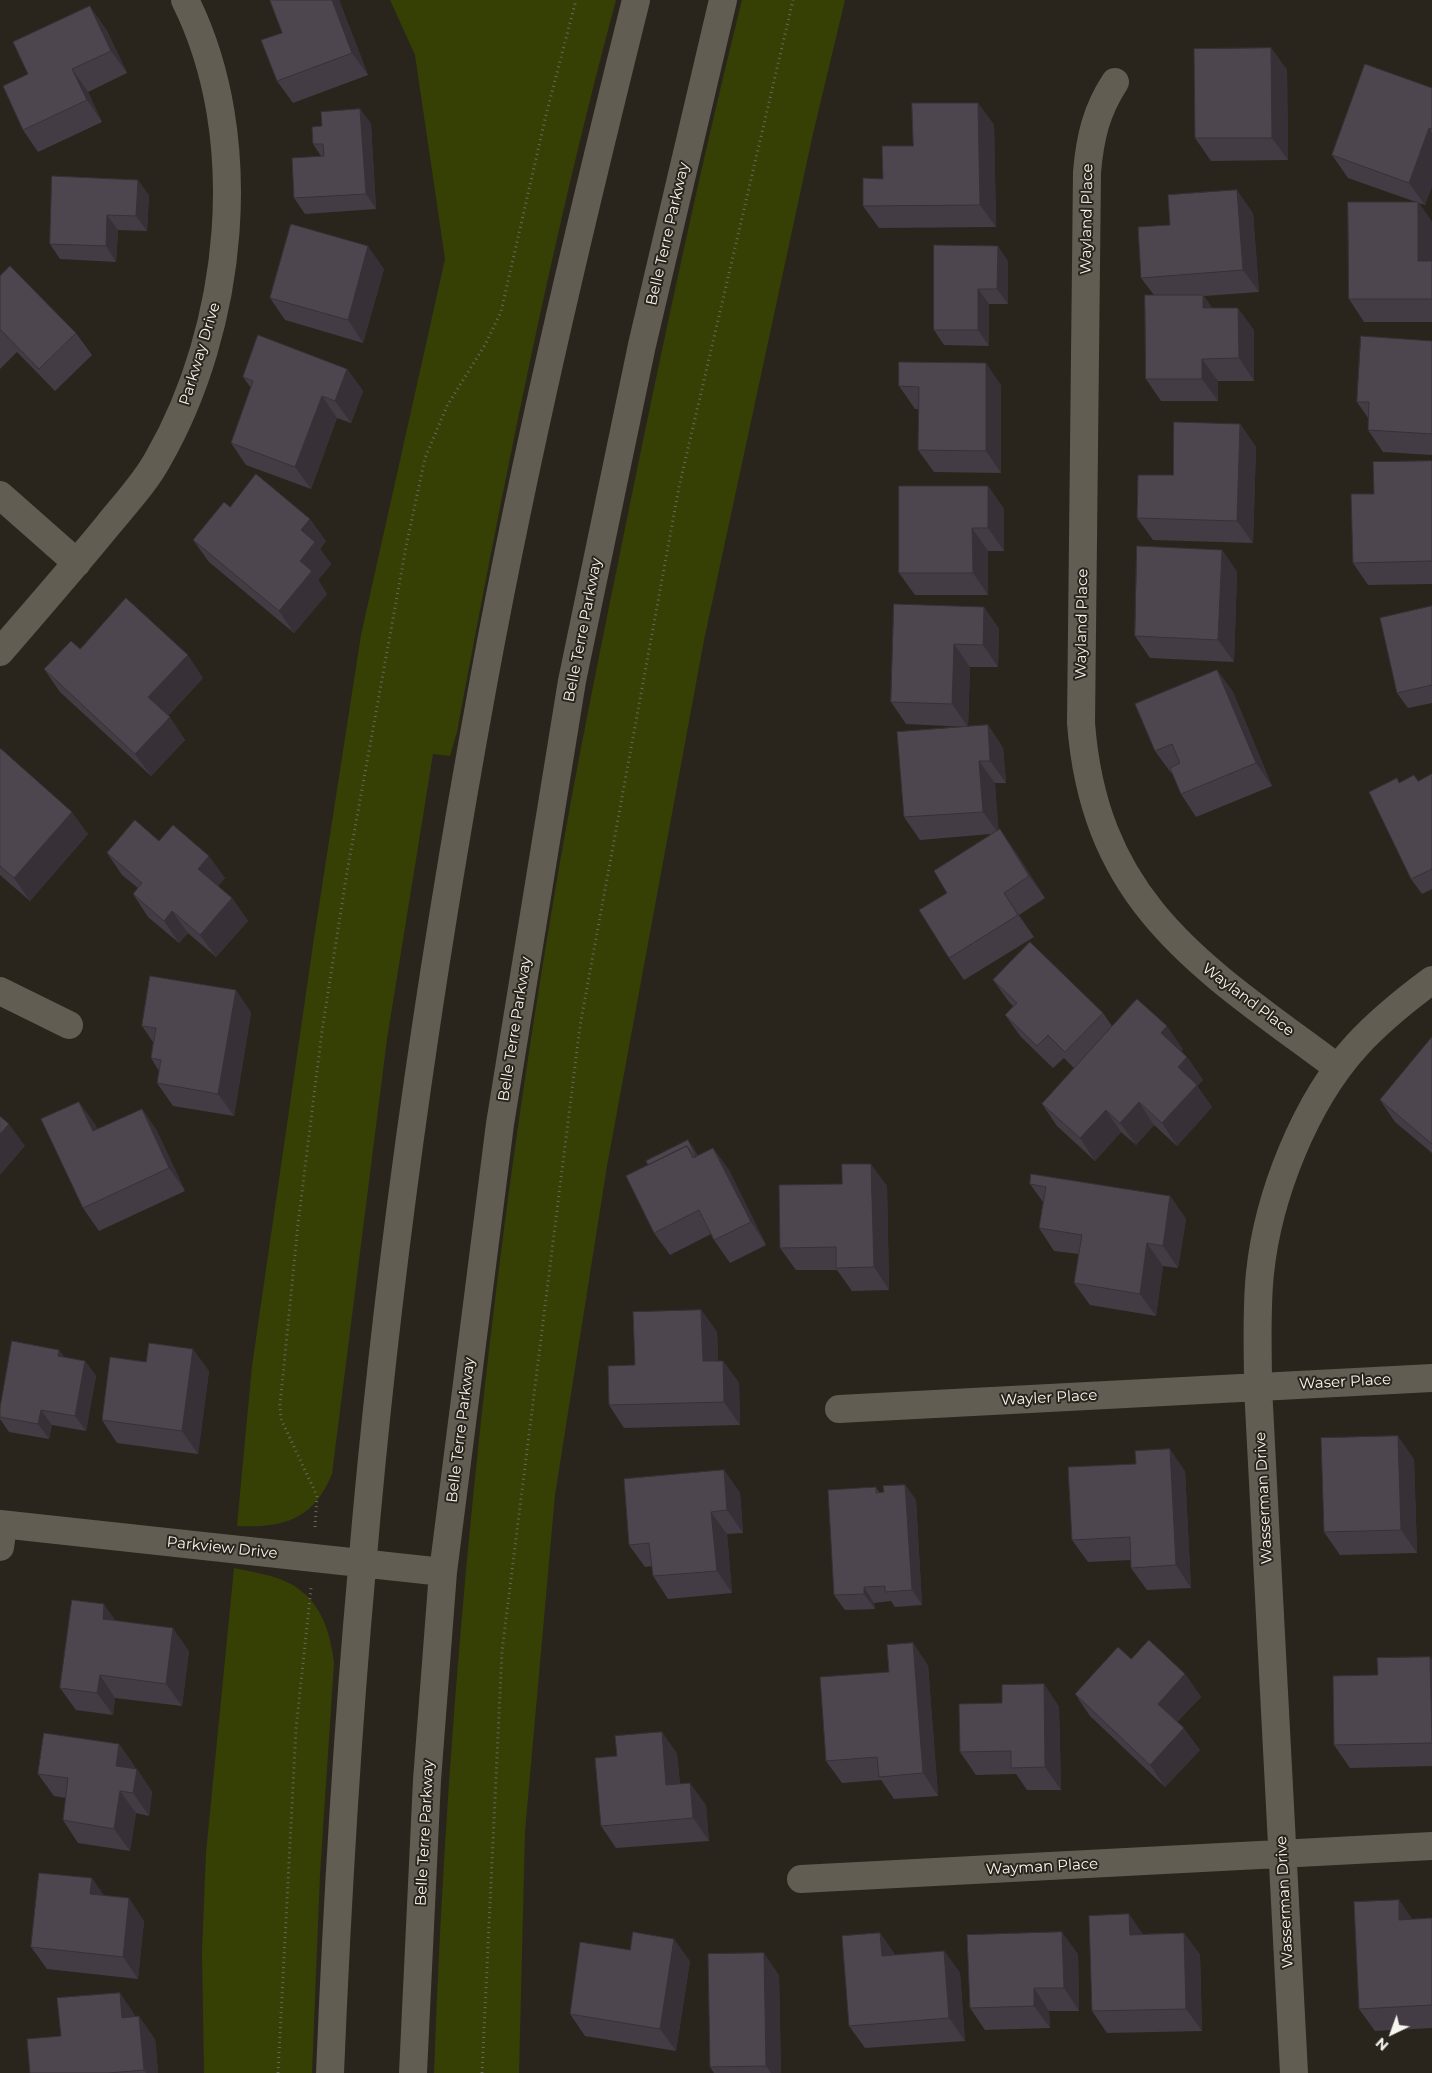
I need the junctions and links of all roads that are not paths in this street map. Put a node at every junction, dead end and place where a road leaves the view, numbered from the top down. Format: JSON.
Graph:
{"nodes":[{"id":1,"x":185,"y":0,"type":"edge"},
{"id":2,"x":636,"y":0,"type":"edge"},
{"id":3,"x":723,"y":0,"type":"edge"},
{"id":4,"x":1115,"y":82,"type":"dead end"},
{"id":5,"x":0,"y":495,"type":"edge"},
{"id":6,"x":78,"y":563,"type":"junction"},
{"id":7,"x":0,"y":652,"type":"edge"},
{"id":8,"x":1432,"y":980,"type":"edge"},
{"id":9,"x":0,"y":992,"type":"edge"},
{"id":10,"x":69,"y":1025,"type":"dead end"},
{"id":11,"x":1338,"y":1068,"type":"junction"},
{"id":12,"x":1432,"y":1378,"type":"edge"},
{"id":13,"x":1258,"y":1387,"type":"junction"},
{"id":14,"x":839,"y":1409,"type":"dead end"},
{"id":15,"x":1,"y":1532,"type":"edge"},
{"id":16,"x":362,"y":1563,"type":"junction"},
{"id":17,"x":443,"y":1572,"type":"junction"},
{"id":18,"x":1432,"y":1846,"type":"edge"},
{"id":19,"x":1282,"y":1854,"type":"junction"},
{"id":20,"x":801,"y":1879,"type":"dead end"},
{"id":21,"x":330,"y":2073,"type":"edge"},
{"id":22,"x":413,"y":2073,"type":"edge"},
{"id":23,"x":1294,"y":2073,"type":"edge"}],
"edges":[{"from":1,"to":6,"type":"street","name":"Parkway Drive"},
{"from":2,"to":16,"type":"street"},
{"from":3,"to":17,"type":"street","name":"Belle Terre Parkway"},
{"from":4,"to":11,"type":"street","name":"Wayland Place"},
{"from":5,"to":6,"type":"street"},
{"from":6,"to":7,"type":"street","name":"Parkway Drive"},
{"from":8,"to":11,"type":"street","name":"Wasserman Drive"},
{"from":9,"to":10,"type":"street"},
{"from":11,"to":13,"type":"street","name":"Wasserman Drive"},
{"from":12,"to":13,"type":"street","name":"Waser Place"},
{"from":13,"to":14,"type":"street","name":"Wayler Place"},
{"from":13,"to":19,"type":"street","name":"Wasserman Drive"},
{"from":15,"to":16,"type":"street","name":"Parkview Drive"},
{"from":16,"to":17,"type":"street","name":"Parkview Drive"},
{"from":16,"to":21,"type":"street"},
{"from":17,"to":22,"type":"street","name":"Belle Terre Parkway"},
{"from":18,"to":19,"type":"street","name":"Wayman Place"},
{"from":19,"to":20,"type":"street","name":"Wayman Place"},
{"from":19,"to":23,"type":"street","name":"Wasserman Drive"}]}
